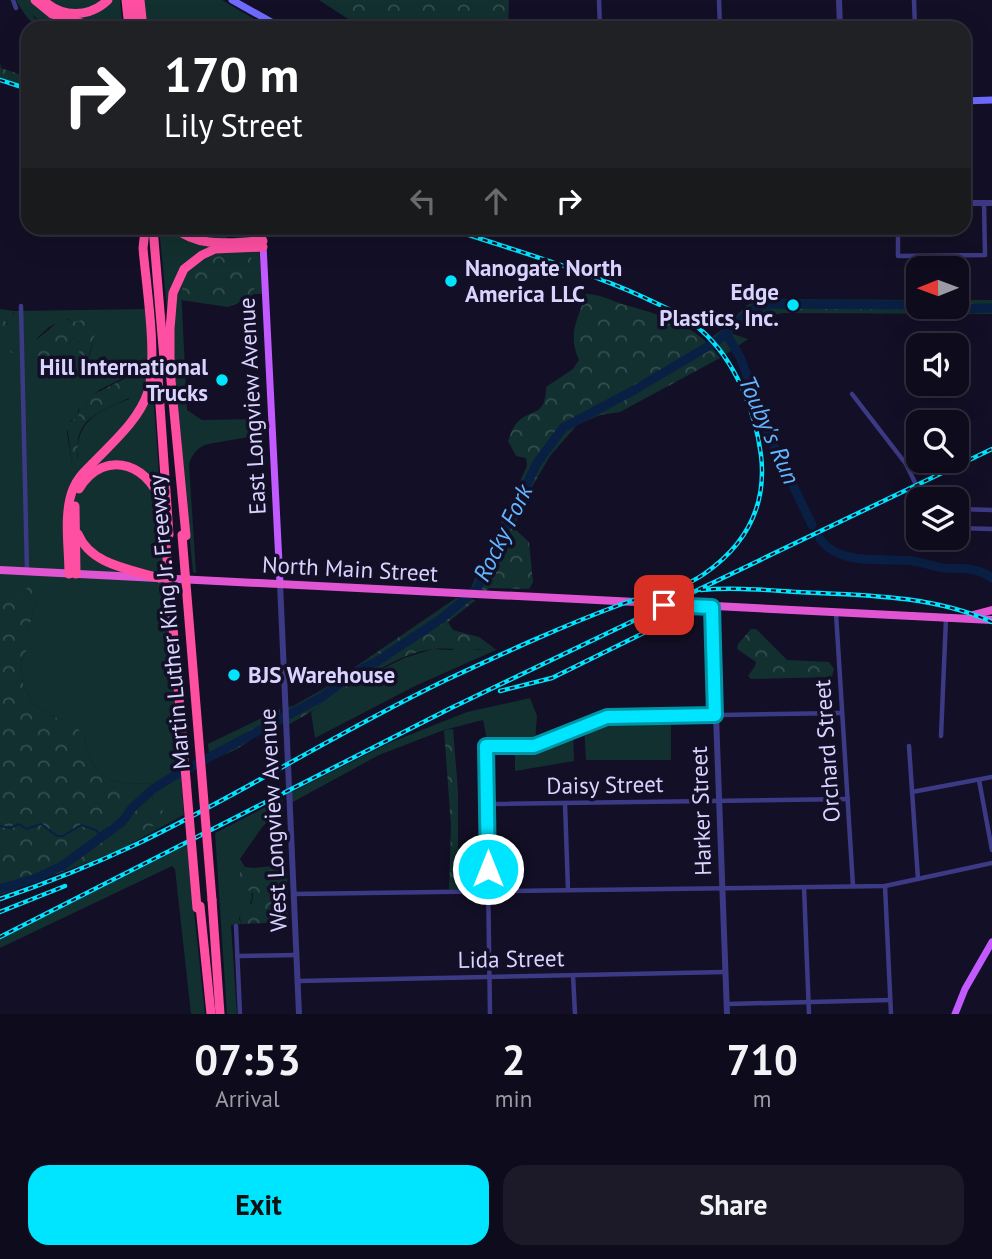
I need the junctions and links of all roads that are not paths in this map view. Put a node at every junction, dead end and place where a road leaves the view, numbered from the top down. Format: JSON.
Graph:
{"nodes":[{"id":1,"x":13,"y":0,"type":"edge"},
{"id":2,"x":35,"y":0,"type":"edge"},
{"id":3,"x":43,"y":0,"type":"edge"},
{"id":4,"x":108,"y":0,"type":"edge"},
{"id":5,"x":126,"y":0,"type":"edge"},
{"id":6,"x":134,"y":0,"type":"edge"},
{"id":7,"x":140,"y":0,"type":"edge"},
{"id":8,"x":232,"y":0,"type":"edge"},
{"id":9,"x":599,"y":0,"type":"edge"},
{"id":10,"x":719,"y":0,"type":"edge"},
{"id":11,"x":839,"y":0,"type":"edge"},
{"id":12,"x":914,"y":0,"type":"edge"},
{"id":13,"x":16,"y":8,"type":"dead end"},
{"id":14,"x":73,"y":21,"type":"edge"},
{"id":15,"x":128,"y":21,"type":"edge"},
{"id":16,"x":136,"y":21,"type":"edge"},
{"id":17,"x":142,"y":21,"type":"edge"},
{"id":18,"x":267,"y":21,"type":"edge"},
{"id":19,"x":600,"y":21,"type":"edge"},
{"id":20,"x":720,"y":21,"type":"edge"},
{"id":21,"x":840,"y":21,"type":"edge"},
{"id":22,"x":915,"y":21,"type":"edge"},
{"id":23,"x":992,"y":100,"type":"edge"},
{"id":24,"x":971,"y":101,"type":"edge"},
{"id":25,"x":971,"y":203,"type":"edge"},
{"id":26,"x":984,"y":203,"type":"junction"},
{"id":27,"x":992,"y":203,"type":"edge"},
{"id":28,"x":146,"y":235,"type":"edge"},
{"id":29,"x":148,"y":235,"type":"edge"},
{"id":30,"x":149,"y":235,"type":"edge"},
{"id":31,"x":186,"y":235,"type":"edge"},
{"id":32,"x":262,"y":235,"type":"edge"},
{"id":33,"x":898,"y":235,"type":"edge"},
{"id":34,"x":263,"y":244,"type":"junction"},
{"id":35,"x":21,"y":306,"type":"dead end"},
{"id":36,"x":852,"y":394,"type":"dead end"},
{"id":37,"x":917,"y":487,"type":"edge"},
{"id":38,"x":969,"y":509,"type":"edge"},
{"id":39,"x":992,"y":510,"type":"edge"},
{"id":40,"x":75,"y":524,"type":"junction"},
{"id":41,"x":969,"y":528,"type":"edge"},
{"id":42,"x":992,"y":528,"type":"edge"},
{"id":43,"x":167,"y":534,"type":"junction"},
{"id":44,"x":184,"y":536,"type":"junction"},
{"id":45,"x":0,"y":570,"type":"edge"},
{"id":46,"x":27,"y":572,"type":"junction"},
{"id":47,"x":73,"y":574,"type":"junction"},
{"id":48,"x":159,"y":578,"type":"junction"},
{"id":49,"x":280,"y":583,"type":"junction"},
{"id":50,"x":712,"y":607,"type":"junction"},
{"id":51,"x":992,"y":610,"type":"edge"},
{"id":52,"x":836,"y":612,"type":"junction"},
{"id":53,"x":946,"y":617,"type":"junction"},
{"id":54,"x":956,"y":618,"type":"junction"},
{"id":55,"x":992,"y":620,"type":"edge"},
{"id":56,"x":842,"y":713,"type":"junction"},
{"id":57,"x":715,"y":715,"type":"junction"},
{"id":58,"x":941,"y":736,"type":"dead end"},
{"id":59,"x":909,"y":746,"type":"dead end"},
{"id":60,"x":992,"y":777,"type":"edge"},
{"id":61,"x":979,"y":780,"type":"junction"},
{"id":62,"x":912,"y":792,"type":"junction"},
{"id":63,"x":848,"y":799,"type":"junction"},
{"id":64,"x":718,"y":801,"type":"junction"},
{"id":65,"x":489,"y":803,"type":"junction"},
{"id":66,"x":565,"y":803,"type":"junction"},
{"id":67,"x":992,"y":850,"type":"edge"},
{"id":68,"x":992,"y":863,"type":"edge"},
{"id":69,"x":918,"y":880,"type":"junction"},
{"id":70,"x":853,"y":886,"type":"junction"},
{"id":71,"x":886,"y":886,"type":"junction"},
{"id":72,"x":804,"y":887,"type":"junction"},
{"id":73,"x":722,"y":888,"type":"junction"},
{"id":74,"x":568,"y":890,"type":"junction"},
{"id":75,"x":488,"y":892,"type":"junction"},
{"id":76,"x":294,"y":894,"type":"junction"},
{"id":77,"x":236,"y":926,"type":"dead end"},
{"id":78,"x":992,"y":942,"type":"edge"},
{"id":79,"x":297,"y":955,"type":"junction"},
{"id":80,"x":237,"y":956,"type":"junction"},
{"id":81,"x":725,"y":972,"type":"junction"},
{"id":82,"x":573,"y":975,"type":"junction"},
{"id":83,"x":490,"y":977,"type":"junction"},
{"id":84,"x":298,"y":981,"type":"junction"},
{"id":85,"x":890,"y":999,"type":"junction"},
{"id":86,"x":809,"y":1001,"type":"junction"},
{"id":87,"x":727,"y":1003,"type":"junction"},
{"id":88,"x":211,"y":1014,"type":"edge"},
{"id":89,"x":220,"y":1014,"type":"edge"},
{"id":90,"x":240,"y":1014,"type":"edge"},
{"id":91,"x":299,"y":1014,"type":"edge"},
{"id":92,"x":490,"y":1014,"type":"edge"},
{"id":93,"x":575,"y":1014,"type":"edge"},
{"id":94,"x":727,"y":1014,"type":"edge"},
{"id":95,"x":809,"y":1014,"type":"edge"},
{"id":96,"x":891,"y":1014,"type":"edge"},
{"id":97,"x":955,"y":1014,"type":"edge"}],
"edges":[{"from":1,"to":13,"type":"street"},
{"from":2,"to":14,"type":"highway"},
{"from":3,"to":4,"type":"highway"},
{"from":5,"to":15,"type":"highway"},
{"from":6,"to":16,"type":"highway"},
{"from":7,"to":17,"type":"highway"},
{"from":8,"to":18,"type":"main road"},
{"from":9,"to":19,"type":"street"},
{"from":10,"to":20,"type":"street"},
{"from":11,"to":21,"type":"street"},
{"from":12,"to":22,"type":"street"},
{"from":23,"to":24,"type":"main road"},
{"from":25,"to":26,"type":"street"},
{"from":26,"to":27,"type":"street"},
{"from":26,"to":33,"type":"street"},
{"from":28,"to":47,"type":"highway"},
{"from":29,"to":43,"type":"highway","name":"Martin Luther King Jr. Freeway"},
{"from":30,"to":44,"type":"highway","name":"Martin Luther King Jr. Freeway"},
{"from":31,"to":34,"type":"highway"},
{"from":32,"to":34,"type":"main road","name":"East Longview Avenue"},
{"from":34,"to":44,"type":"highway"},
{"from":34,"to":49,"type":"main road","name":"East Longview Avenue"},
{"from":35,"to":46,"type":"street"},
{"from":36,"to":37,"type":"street"},
{"from":38,"to":39,"type":"street"},
{"from":40,"to":43,"type":"highway"},
{"from":40,"to":47,"type":"highway"},
{"from":40,"to":48,"type":"highway"},
{"from":41,"to":42,"type":"street"},
{"from":43,"to":88,"type":"highway","name":"Martin Luther King Jr. Freeway","bridge":true},
{"from":44,"to":89,"type":"highway","name":"Martin Luther King Jr. Freeway","bridge":true},
{"from":45,"to":46,"type":"highway","name":"North Main Street"},
{"from":46,"to":47,"type":"highway","name":"North Main Street"},
{"from":47,"to":48,"type":"highway","name":"North Main Street"},
{"from":48,"to":49,"type":"highway","name":"North Main Street"},
{"from":49,"to":50,"type":"highway","name":"North Main Street"},
{"from":49,"to":76,"type":"street","name":"West Longview Avenue"},
{"from":50,"to":52,"type":"highway","name":"North Main Street"},
{"from":50,"to":57,"type":"street","name":"Harker Street"},
{"from":51,"to":54,"type":"highway"},
{"from":52,"to":53,"type":"highway","name":"North Main Street"},
{"from":52,"to":56,"type":"street","name":"Orchard Street"},
{"from":53,"to":54,"type":"highway","name":"North Main Street"},
{"from":53,"to":58,"type":"street"},
{"from":54,"to":55,"type":"highway","name":"North Main Street"},
{"from":56,"to":57,"type":"street"},
{"from":56,"to":63,"type":"street","name":"Orchard Street"},
{"from":57,"to":64,"type":"street","name":"Harker Street"},
{"from":57,"to":65,"type":"street"},
{"from":59,"to":62,"type":"street"},
{"from":60,"to":61,"type":"street"},
{"from":61,"to":62,"type":"street"},
{"from":61,"to":67,"type":"street"},
{"from":62,"to":69,"type":"street"},
{"from":63,"to":64,"type":"street","name":"Daisy Street"},
{"from":63,"to":70,"type":"street","name":"Orchard Street"},
{"from":64,"to":66,"type":"street","name":"Daisy Street"},
{"from":64,"to":73,"type":"street","name":"Harker Street"},
{"from":65,"to":66,"type":"street","name":"Daisy Street"},
{"from":65,"to":75,"type":"street"},
{"from":66,"to":74,"type":"street"},
{"from":68,"to":69,"type":"street"},
{"from":69,"to":71,"type":"street"},
{"from":70,"to":71,"type":"street"},
{"from":70,"to":72,"type":"street"},
{"from":71,"to":85,"type":"street"},
{"from":72,"to":73,"type":"street"},
{"from":72,"to":86,"type":"street"},
{"from":73,"to":74,"type":"street"},
{"from":73,"to":81,"type":"street","name":"Harker Street"},
{"from":74,"to":75,"type":"street"},
{"from":75,"to":76,"type":"street"},
{"from":75,"to":83,"type":"street"},
{"from":76,"to":79,"type":"street","name":"West Longview Avenue"},
{"from":77,"to":80,"type":"street"},
{"from":78,"to":97,"type":"main road"},
{"from":79,"to":80,"type":"street"},
{"from":79,"to":84,"type":"street","name":"West Longview Avenue"},
{"from":80,"to":90,"type":"street"},
{"from":81,"to":82,"type":"street","name":"Lida Street"},
{"from":81,"to":87,"type":"street","name":"Harker Street"},
{"from":82,"to":83,"type":"street","name":"Lida Street"},
{"from":82,"to":93,"type":"street"},
{"from":83,"to":84,"type":"street","name":"Lida Street"},
{"from":83,"to":92,"type":"street"},
{"from":84,"to":91,"type":"street","name":"West Longview Avenue"},
{"from":85,"to":86,"type":"street"},
{"from":85,"to":96,"type":"street"},
{"from":86,"to":87,"type":"street"},
{"from":86,"to":95,"type":"street"},
{"from":87,"to":94,"type":"street","name":"Harker Street"}]}
